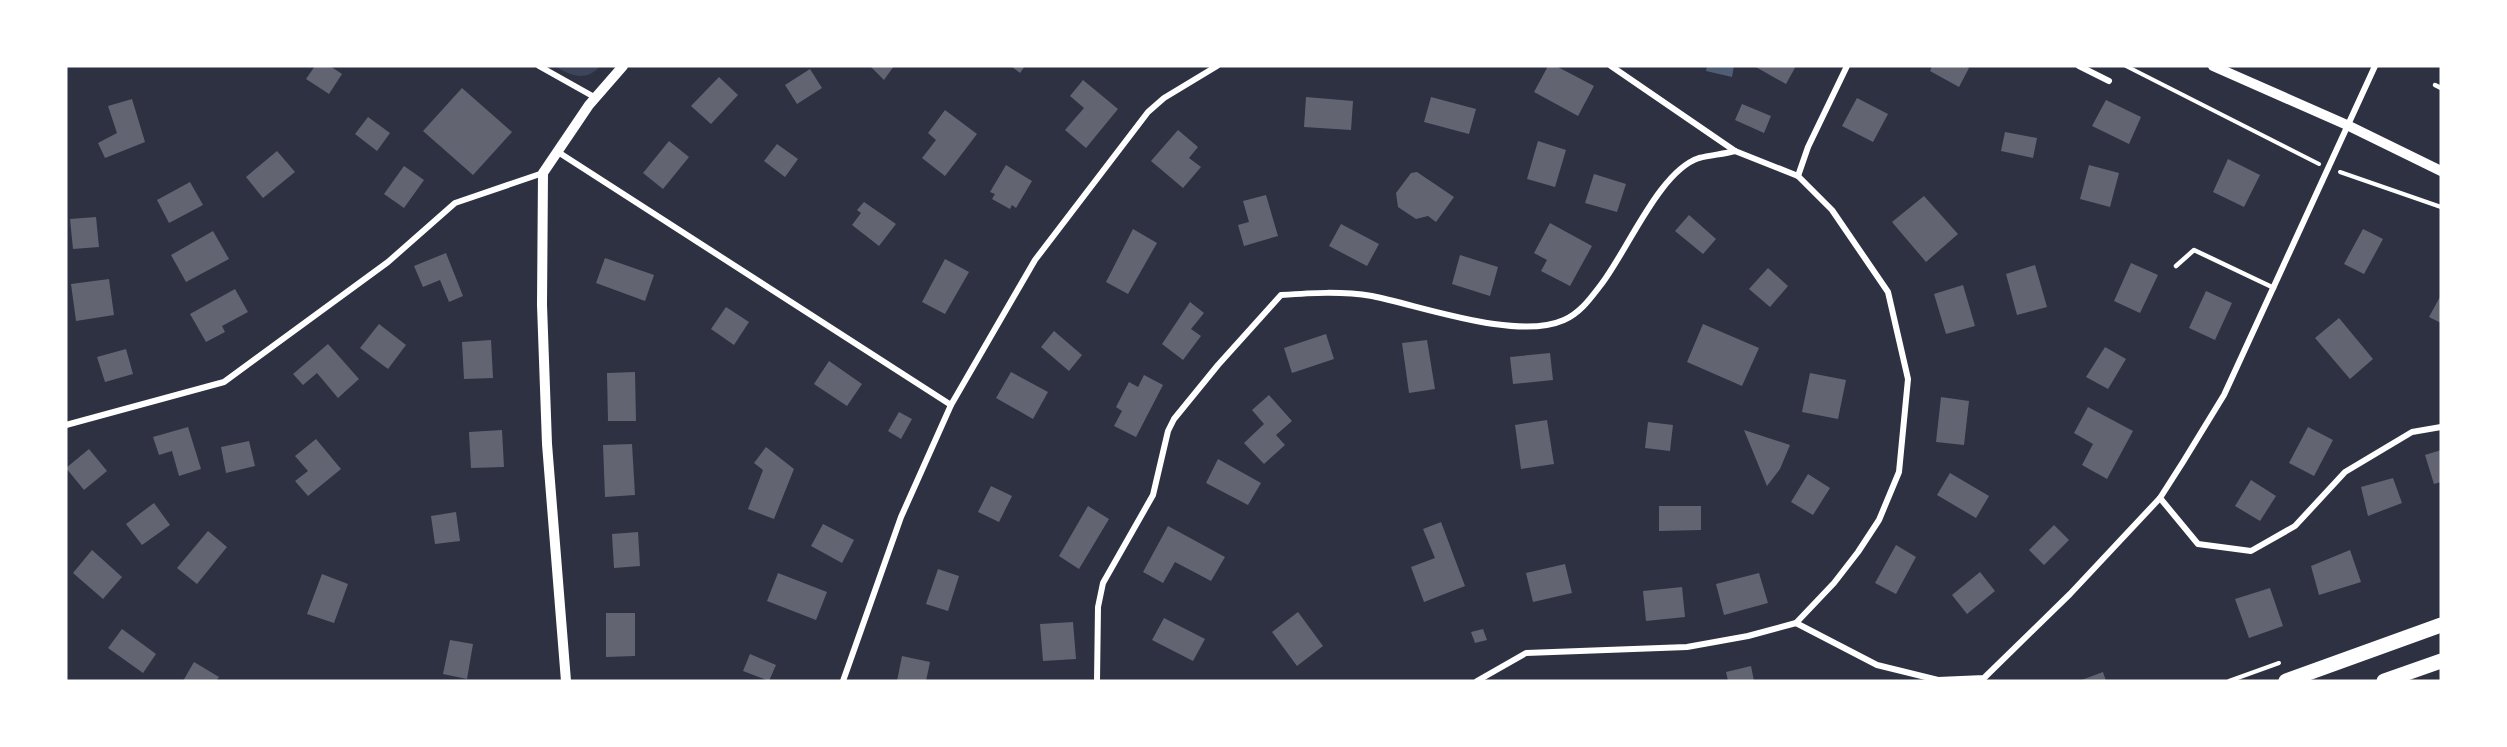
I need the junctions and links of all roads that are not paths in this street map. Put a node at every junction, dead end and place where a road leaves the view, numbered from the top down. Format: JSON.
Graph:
{"nodes":[{"id":1,"x":539,"y":66,"type":"edge"},
{"id":2,"x":623,"y":66,"type":"edge"},
{"id":3,"x":1217,"y":66,"type":"edge"},
{"id":4,"x":1611,"y":66,"type":"edge"},
{"id":5,"x":1847,"y":66,"type":"edge"},
{"id":6,"x":2079,"y":66,"type":"edge"},
{"id":7,"x":2213,"y":66,"type":"edge"},
{"id":8,"x":2375,"y":66,"type":"edge"},
{"id":9,"x":2109,"y":81,"type":"dead end"},
{"id":10,"x":2435,"y":85,"type":"dead end"},
{"id":11,"x":2441,"y":88,"type":"edge"},
{"id":12,"x":597,"y":98,"type":"junction"},
{"id":13,"x":2347,"y":125,"type":"junction"},
{"id":14,"x":558,"y":152,"type":"junction"},
{"id":15,"x":1735,"y":152,"type":"junction"},
{"id":16,"x":2441,"y":171,"type":"edge"},
{"id":17,"x":543,"y":173,"type":"junction"},
{"id":18,"x":1798,"y":176,"type":"junction"},
{"id":19,"x":2176,"y":266,"type":"dead end"},
{"id":20,"x":2274,"y":288,"type":"junction"},
{"id":21,"x":951,"y":405,"type":"junction"},
{"id":22,"x":66,"y":425,"type":"edge"},
{"id":23,"x":2441,"y":427,"type":"edge"},
{"id":24,"x":2160,"y":498,"type":"junction"},
{"id":25,"x":1796,"y":623,"type":"junction"},
{"id":26,"x":2441,"y":625,"type":"edge"},
{"id":27,"x":2441,"y":661,"type":"edge"},
{"id":28,"x":566,"y":681,"type":"edge"},
{"id":29,"x":843,"y":681,"type":"edge"},
{"id":30,"x":1097,"y":681,"type":"edge"},
{"id":31,"x":1477,"y":681,"type":"edge"},
{"id":32,"x":2286,"y":681,"type":"edge"},
{"id":33,"x":2384,"y":681,"type":"edge"}],
"edges":[{"from":1,"to":12,"type":"street"},
{"from":2,"to":12,"type":"street"},
{"from":3,"to":21,"type":"street"},
{"from":4,"to":15,"type":"street"},
{"from":5,"to":18,"type":"street"},
{"from":6,"to":9,"type":"street"},
{"from":7,"to":13,"type":"street"},
{"from":8,"to":13,"type":"street"},
{"from":10,"to":11,"type":"lane"},
{"from":12,"to":14,"type":"street"},
{"from":13,"to":16,"type":"street"},
{"from":13,"to":20,"type":"street"},
{"from":14,"to":17,"type":"street"},
{"from":14,"to":21,"type":"street"},
{"from":15,"to":18,"type":"street"},
{"from":15,"to":30,"type":"street"},
{"from":17,"to":22,"type":"street"},
{"from":17,"to":28,"type":"street"},
{"from":18,"to":25,"type":"street"},
{"from":19,"to":20,"type":"lane"},
{"from":20,"to":24,"type":"street"},
{"from":21,"to":29,"type":"street"},
{"from":23,"to":24,"type":"street"},
{"from":24,"to":25,"type":"street"},
{"from":25,"to":31,"type":"street"},
{"from":26,"to":32,"type":"main road"},
{"from":27,"to":33,"type":"main road"}]}
